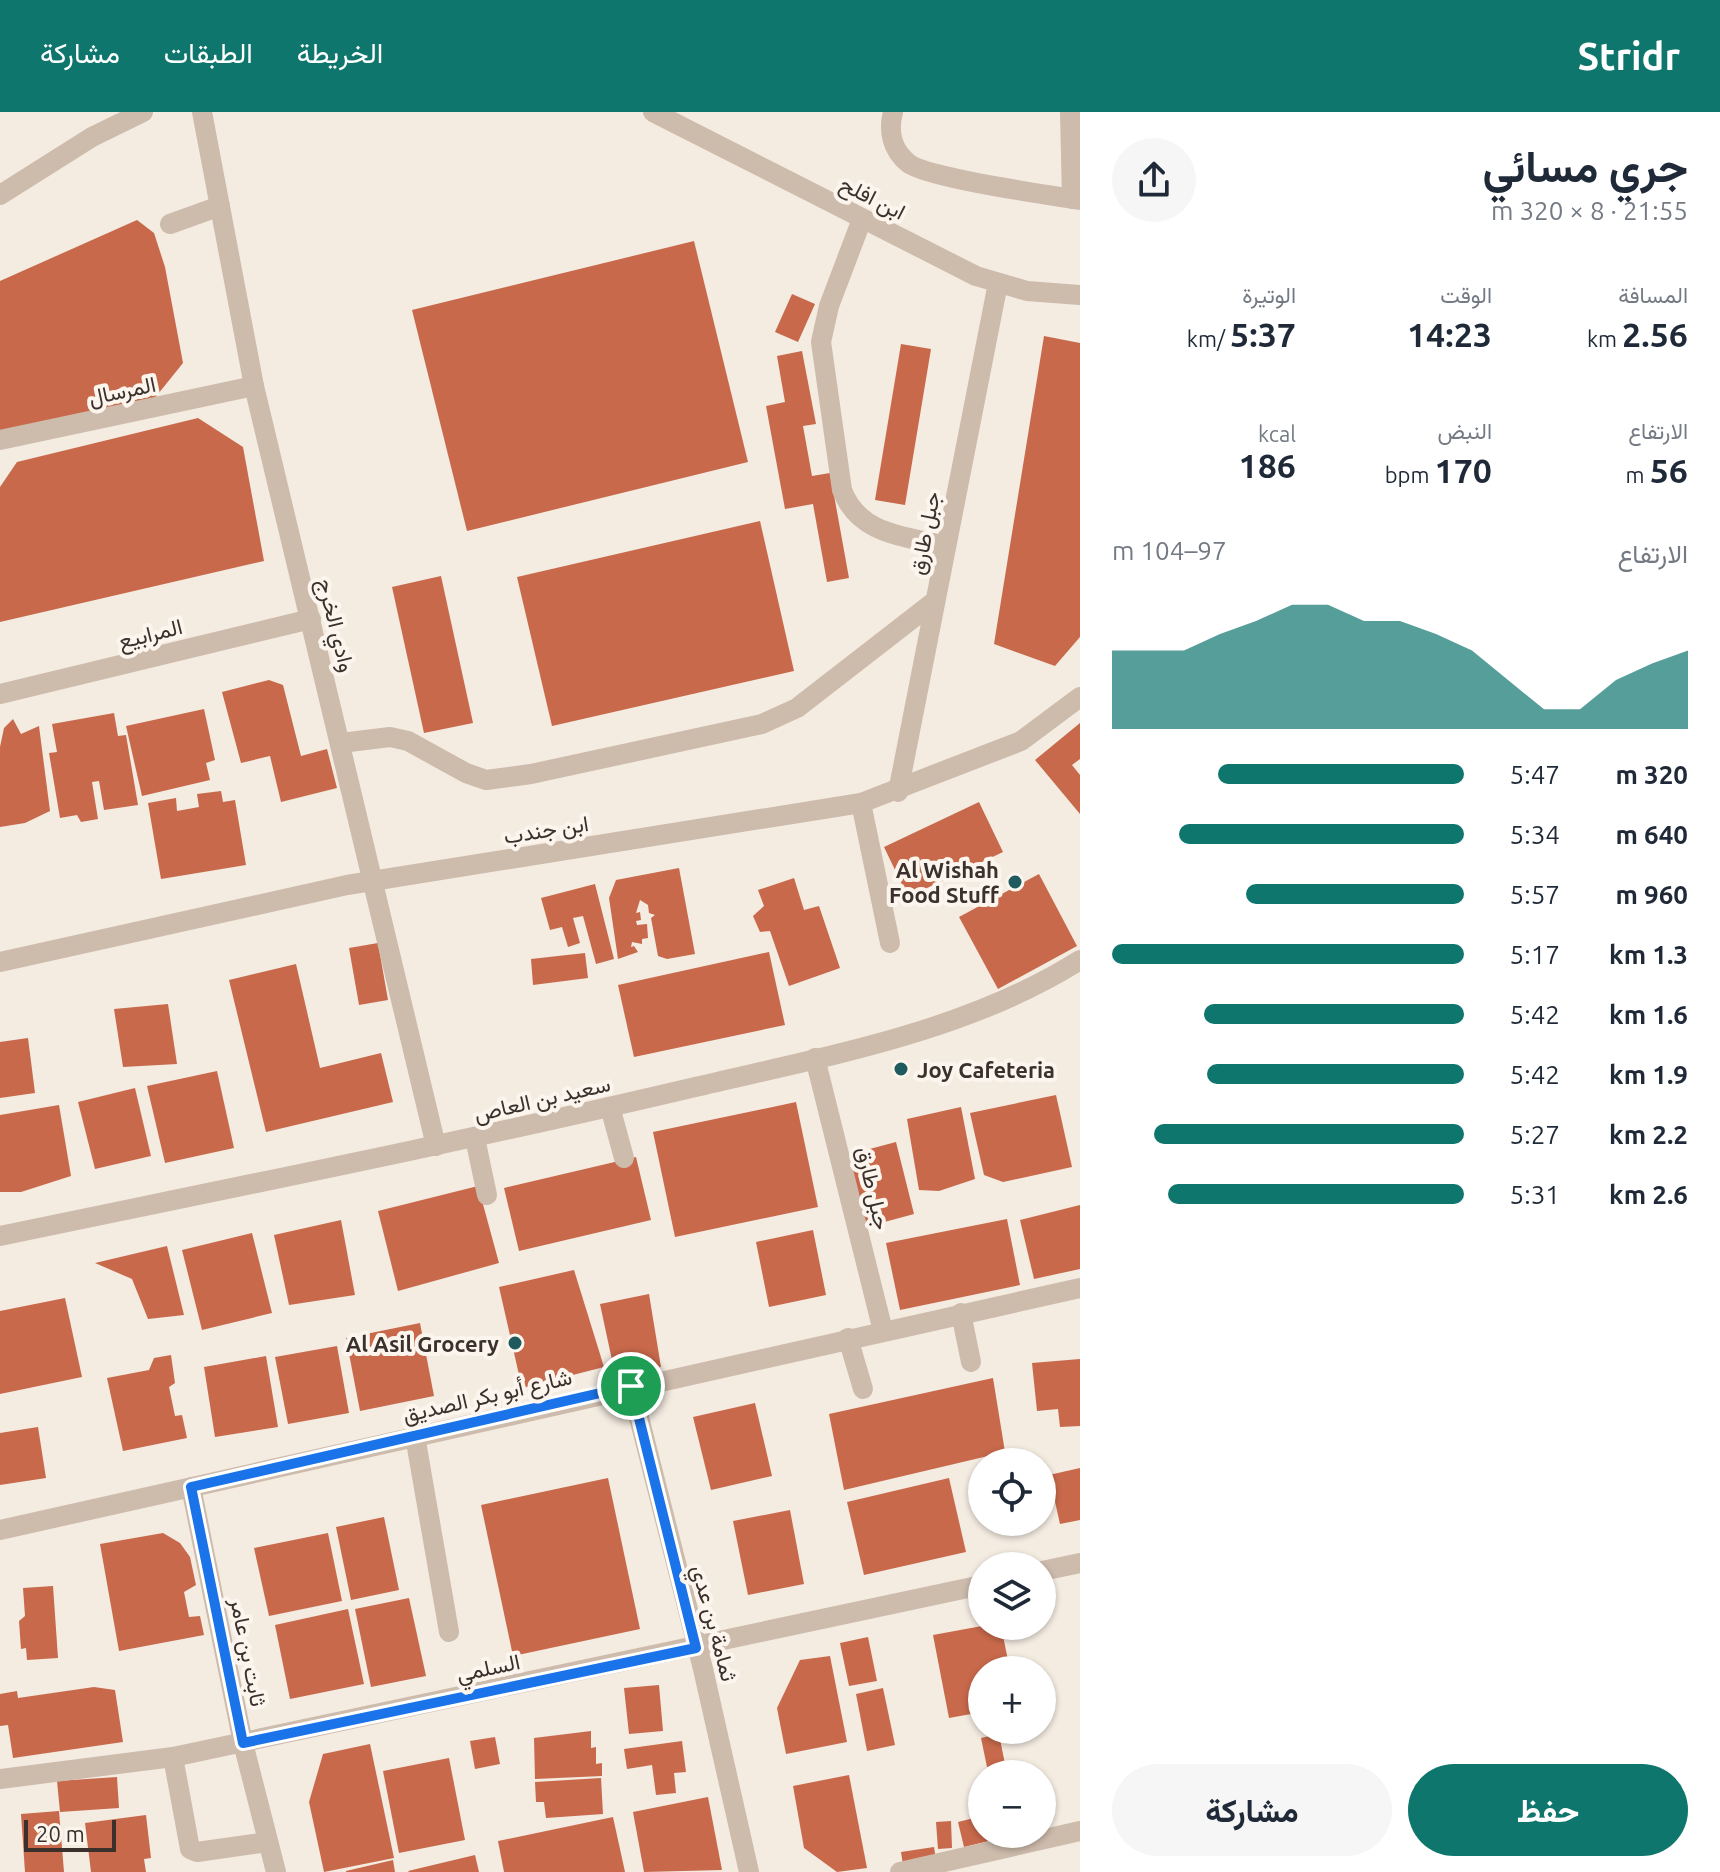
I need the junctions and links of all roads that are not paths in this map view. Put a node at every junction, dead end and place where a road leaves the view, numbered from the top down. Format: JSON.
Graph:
{"nodes":[{"id":1,"x":143,"y":112,"type":"edge"},
{"id":2,"x":202,"y":112,"type":"edge"},
{"id":3,"x":893,"y":112,"type":"edge"},
{"id":4,"x":1070,"y":112,"type":"edge"},
{"id":5,"x":659,"y":113,"type":"edge"},
{"id":6,"x":0,"y":195,"type":"edge"},
{"id":7,"x":1076,"y":200,"type":"edge"},
{"id":8,"x":221,"y":213,"type":"junction"},
{"id":9,"x":862,"y":219,"type":"junction"},
{"id":10,"x":172,"y":231,"type":"dead end"},
{"id":11,"x":998,"y":283,"type":"junction"},
{"id":12,"x":1080,"y":295,"type":"edge"},
{"id":13,"x":254,"y":386,"type":"junction"},
{"id":14,"x":0,"y":440,"type":"edge"},
{"id":15,"x":946,"y":546,"type":"junction"},
{"id":16,"x":935,"y":601,"type":"junction"},
{"id":17,"x":311,"y":619,"type":"junction"},
{"id":18,"x":0,"y":694,"type":"edge"},
{"id":19,"x":1080,"y":697,"type":"edge"},
{"id":20,"x":341,"y":743,"type":"junction"},
{"id":21,"x":898,"y":792,"type":"junction"},
{"id":22,"x":861,"y":803,"type":"junction"},
{"id":23,"x":373,"y":880,"type":"junction"},
{"id":24,"x":890,"y":943,"type":"dead end"},
{"id":25,"x":1080,"y":960,"type":"edge"},
{"id":26,"x":0,"y":962,"type":"edge"},
{"id":27,"x":815,"y":1058,"type":"junction"},
{"id":28,"x":610,"y":1107,"type":"junction"},
{"id":29,"x":475,"y":1138,"type":"junction"},
{"id":30,"x":436,"y":1146,"type":"junction"},
{"id":31,"x":624,"y":1158,"type":"dead end"},
{"id":32,"x":487,"y":1195,"type":"dead end"},
{"id":33,"x":0,"y":1236,"type":"edge"},
{"id":34,"x":1080,"y":1288,"type":"edge"},
{"id":35,"x":961,"y":1313,"type":"junction"},
{"id":36,"x":883,"y":1331,"type":"junction"},
{"id":37,"x":848,"y":1338,"type":"junction"},
{"id":38,"x":971,"y":1362,"type":"dead end"},
{"id":39,"x":631,"y":1386,"type":"junction"},
{"id":40,"x":863,"y":1389,"type":"dead end"},
{"id":41,"x":415,"y":1436,"type":"junction"},
{"id":42,"x":191,"y":1487,"type":"junction"},
{"id":43,"x":0,"y":1530,"type":"edge"},
{"id":44,"x":1080,"y":1563,"type":"edge"},
{"id":45,"x":1056,"y":1568,"type":"edge"},
{"id":46,"x":968,"y":1588,"type":"edge"},
{"id":47,"x":449,"y":1632,"type":"dead end"},
{"id":48,"x":696,"y":1648,"type":"junction"},
{"id":49,"x":243,"y":1743,"type":"junction"},
{"id":50,"x":173,"y":1757,"type":"junction"},
{"id":51,"x":0,"y":1779,"type":"edge"},
{"id":52,"x":1080,"y":1831,"type":"edge"},
{"id":53,"x":268,"y":1842,"type":"junction"},
{"id":54,"x":276,"y":1872,"type":"edge"},
{"id":55,"x":749,"y":1872,"type":"edge"},
{"id":56,"x":900,"y":1872,"type":"edge"}],
"edges":[{"from":1,"to":6,"type":"street"},
{"from":2,"to":8,"type":"street","name":"وادي الخرج"},
{"from":3,"to":7,"type":"street"},
{"from":4,"to":7,"type":"street"},
{"from":5,"to":9,"type":"street","name":"ابن افلح"},
{"from":8,"to":10,"type":"street"},
{"from":8,"to":13,"type":"street","name":"وادي الخرج"},
{"from":9,"to":11,"type":"street","name":"ابن افلح"},
{"from":9,"to":15,"type":"street"},
{"from":11,"to":12,"type":"street","name":"ابن افلح"},
{"from":11,"to":15,"type":"street","name":"جبل طارق"},
{"from":13,"to":14,"type":"street","name":"المرسال"},
{"from":13,"to":17,"type":"street","name":"وادي الخرج"},
{"from":15,"to":16,"type":"street","name":"جبل طارق"},
{"from":16,"to":20,"type":"street"},
{"from":16,"to":21,"type":"street","name":"جبل طارق"},
{"from":17,"to":18,"type":"street","name":"المرابيع"},
{"from":17,"to":20,"type":"street","name":"وادي الخرج"},
{"from":19,"to":21,"type":"street","name":"ابن جندب"},
{"from":20,"to":23,"type":"street","name":"وادي الخرج"},
{"from":21,"to":22,"type":"street","name":"ابن جندب"},
{"from":22,"to":23,"type":"street","name":"ابن جندب"},
{"from":22,"to":24,"type":"street"},
{"from":23,"to":26,"type":"street","name":"ابن جندب"},
{"from":23,"to":30,"type":"street","name":"وادي الخرج"},
{"from":25,"to":27,"type":"street","name":"سعيد بن العاص"},
{"from":27,"to":28,"type":"street","name":"سعيد بن العاص"},
{"from":27,"to":36,"type":"street","name":"جبل طارق"},
{"from":28,"to":29,"type":"street","name":"سعيد بن العاص"},
{"from":28,"to":31,"type":"street"},
{"from":29,"to":30,"type":"street","name":"سعيد بن العاص"},
{"from":29,"to":32,"type":"street"},
{"from":30,"to":33,"type":"street","name":"سعيد بن العاص"},
{"from":34,"to":35,"type":"street","name":"شارع أبو بكر الصديق"},
{"from":35,"to":36,"type":"street","name":"شارع أبو بكر الصديق"},
{"from":35,"to":38,"type":"street"},
{"from":36,"to":37,"type":"street","name":"شارع أبو بكر الصديق"},
{"from":37,"to":39,"type":"street","name":"شارع أبو بكر الصديق"},
{"from":37,"to":40,"type":"street"},
{"from":39,"to":41,"type":"street","name":"شارع أبو بكر الصديق"},
{"from":39,"to":48,"type":"street","name":"ثمامة بن عدي"},
{"from":41,"to":42,"type":"street","name":"شارع أبو بكر الصديق"},
{"from":41,"to":47,"type":"street"},
{"from":42,"to":43,"type":"street","name":"شارع أبو بكر الصديق"},
{"from":42,"to":49,"type":"street","name":"ثابت بن عامر"},
{"from":44,"to":45,"type":"street"},
{"from":46,"to":48,"type":"street","name":"السلمي"},
{"from":48,"to":49,"type":"street","name":"السلمي"},
{"from":48,"to":55,"type":"street","name":"ثمامة بن عدي"},
{"from":49,"to":50,"type":"street","name":"السلمي"},
{"from":49,"to":53,"type":"street","name":"ثابت بن عامر"},
{"from":50,"to":51,"type":"street","name":"السلمي"},
{"from":50,"to":53,"type":"street"},
{"from":52,"to":56,"type":"street"},
{"from":53,"to":54,"type":"street","name":"ثابت بن عامر"}]}
